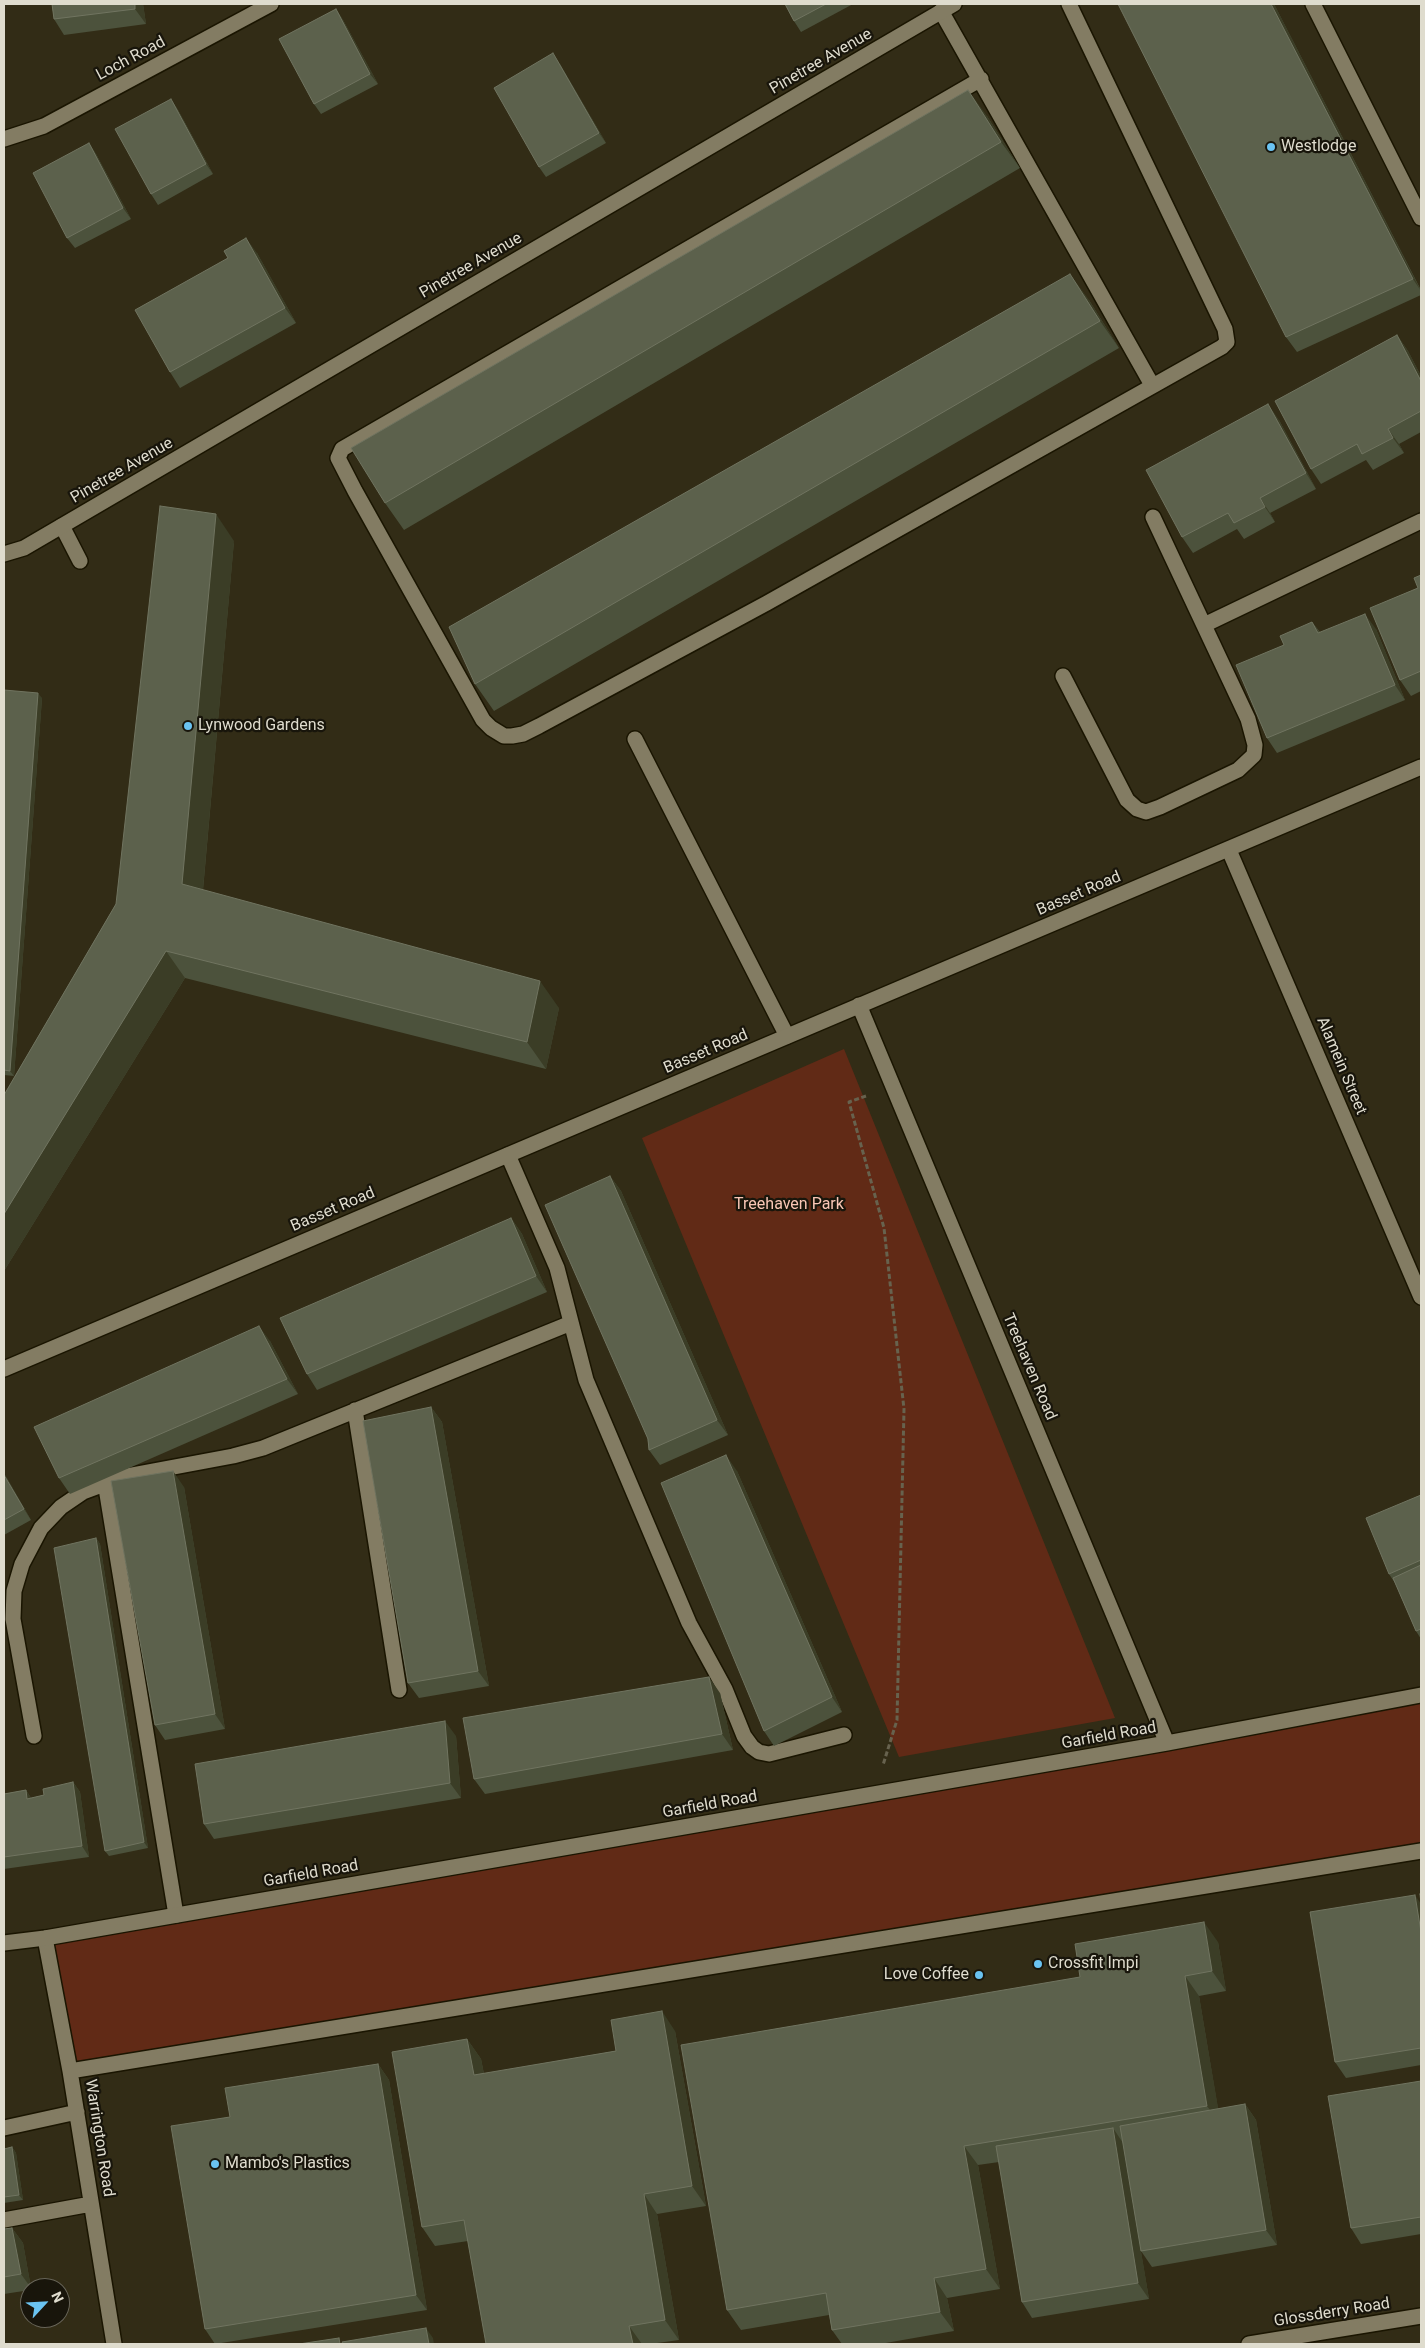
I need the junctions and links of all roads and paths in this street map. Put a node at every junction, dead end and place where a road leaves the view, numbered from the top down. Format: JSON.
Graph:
{"nodes":[{"id":1,"x":271,"y":4,"type":"edge"},
{"id":2,"x":1069,"y":4,"type":"edge"},
{"id":3,"x":1313,"y":4,"type":"edge"},
{"id":4,"x":947,"y":8,"type":"edge"},
{"id":5,"x":981,"y":79,"type":"junction"},
{"id":6,"x":4,"y":139,"type":"edge"},
{"id":7,"x":1421,"y":218,"type":"edge"},
{"id":8,"x":1152,"y":385,"type":"junction"},
{"id":9,"x":1153,"y":517,"type":"dead end"},
{"id":10,"x":1421,"y":521,"type":"edge"},
{"id":11,"x":62,"y":526,"type":"junction"},
{"id":12,"x":4,"y":554,"type":"edge"},
{"id":13,"x":80,"y":561,"type":"dead end"},
{"id":14,"x":1204,"y":625,"type":"junction"},
{"id":15,"x":1063,"y":676,"type":"dead end"},
{"id":16,"x":635,"y":740,"type":"dead end"},
{"id":17,"x":1421,"y":766,"type":"edge"},
{"id":18,"x":1228,"y":850,"type":"junction"},
{"id":19,"x":859,"y":1005,"type":"junction"},
{"id":20,"x":787,"y":1036,"type":"junction"},
{"id":21,"x":893,"y":1087,"type":"junction"},
{"id":22,"x":508,"y":1155,"type":"junction"},
{"id":23,"x":1421,"y":1297,"type":"edge"},
{"id":24,"x":572,"y":1323,"type":"junction"},
{"id":25,"x":4,"y":1369,"type":"edge"},
{"id":26,"x":355,"y":1410,"type":"junction"},
{"id":27,"x":104,"y":1482,"type":"junction"},
{"id":28,"x":399,"y":1690,"type":"dead end"},
{"id":29,"x":1421,"y":1695,"type":"edge"},
{"id":30,"x":844,"y":1735,"type":"dead end"},
{"id":31,"x":34,"y":1736,"type":"dead end"},
{"id":32,"x":1167,"y":1743,"type":"junction"},
{"id":33,"x":875,"y":1794,"type":"junction"},
{"id":34,"x":1421,"y":1851,"type":"edge"},
{"id":35,"x":176,"y":1915,"type":"junction"},
{"id":36,"x":46,"y":1938,"type":"junction"},
{"id":37,"x":4,"y":1943,"type":"edge"},
{"id":38,"x":70,"y":2071,"type":"junction"},
{"id":39,"x":77,"y":2112,"type":"junction"},
{"id":40,"x":4,"y":2128,"type":"edge"},
{"id":41,"x":92,"y":2204,"type":"junction"},
{"id":42,"x":4,"y":2220,"type":"edge"},
{"id":43,"x":1421,"y":2316,"type":"edge"},
{"id":44,"x":114,"y":2344,"type":"edge"},
{"id":45,"x":1249,"y":2344,"type":"edge"}],
"edges":[{"from":1,"to":6,"type":"street","name":"Loch Road"},
{"from":2,"to":8,"type":"street"},
{"from":3,"to":7,"type":"street"},
{"from":4,"to":5,"type":"street"},
{"from":4,"to":11,"type":"street","name":"Pinetree Avenue"},
{"from":5,"to":8,"type":"street"},
{"from":5,"to":8,"type":"street"},
{"from":9,"to":14,"type":"street"},
{"from":10,"to":14,"type":"street"},
{"from":11,"to":12,"type":"street","name":"Pinetree Avenue"},
{"from":11,"to":13,"type":"street"},
{"from":14,"to":15,"type":"street"},
{"from":16,"to":20,"type":"street"},
{"from":17,"to":18,"type":"street","name":"Basset Road"},
{"from":18,"to":19,"type":"street","name":"Basset Road"},
{"from":18,"to":23,"type":"street","name":"Alamein Street"},
{"from":19,"to":20,"type":"street","name":"Basset Road"},
{"from":19,"to":21,"type":"street","name":"Treehaven Road"},
{"from":20,"to":22,"type":"street","name":"Basset Road"},
{"from":21,"to":32,"type":"street","name":"Treehaven Road"},
{"from":21,"to":33,"type":"path"},
{"from":22,"to":24,"type":"street"},
{"from":22,"to":25,"type":"street","name":"Basset Road"},
{"from":24,"to":26,"type":"street"},
{"from":24,"to":30,"type":"street"},
{"from":26,"to":27,"type":"street"},
{"from":26,"to":28,"type":"street"},
{"from":27,"to":31,"type":"street"},
{"from":27,"to":35,"type":"street"},
{"from":29,"to":32,"type":"street","name":"Garfield Road"},
{"from":32,"to":33,"type":"street","name":"Garfield Road"},
{"from":33,"to":35,"type":"street","name":"Garfield Road"},
{"from":34,"to":38,"type":"street"},
{"from":35,"to":36,"type":"street","name":"Garfield Road"},
{"from":36,"to":37,"type":"street","name":"Garfield Road"},
{"from":36,"to":38,"type":"street","name":"Warrington Road"},
{"from":38,"to":39,"type":"street","name":"Warrington Road"},
{"from":39,"to":40,"type":"street"},
{"from":39,"to":41,"type":"street","name":"Warrington Road"},
{"from":41,"to":42,"type":"street"},
{"from":41,"to":44,"type":"street","name":"Warrington Road"},
{"from":43,"to":45,"type":"street","name":"Glossderry Road"}]}
